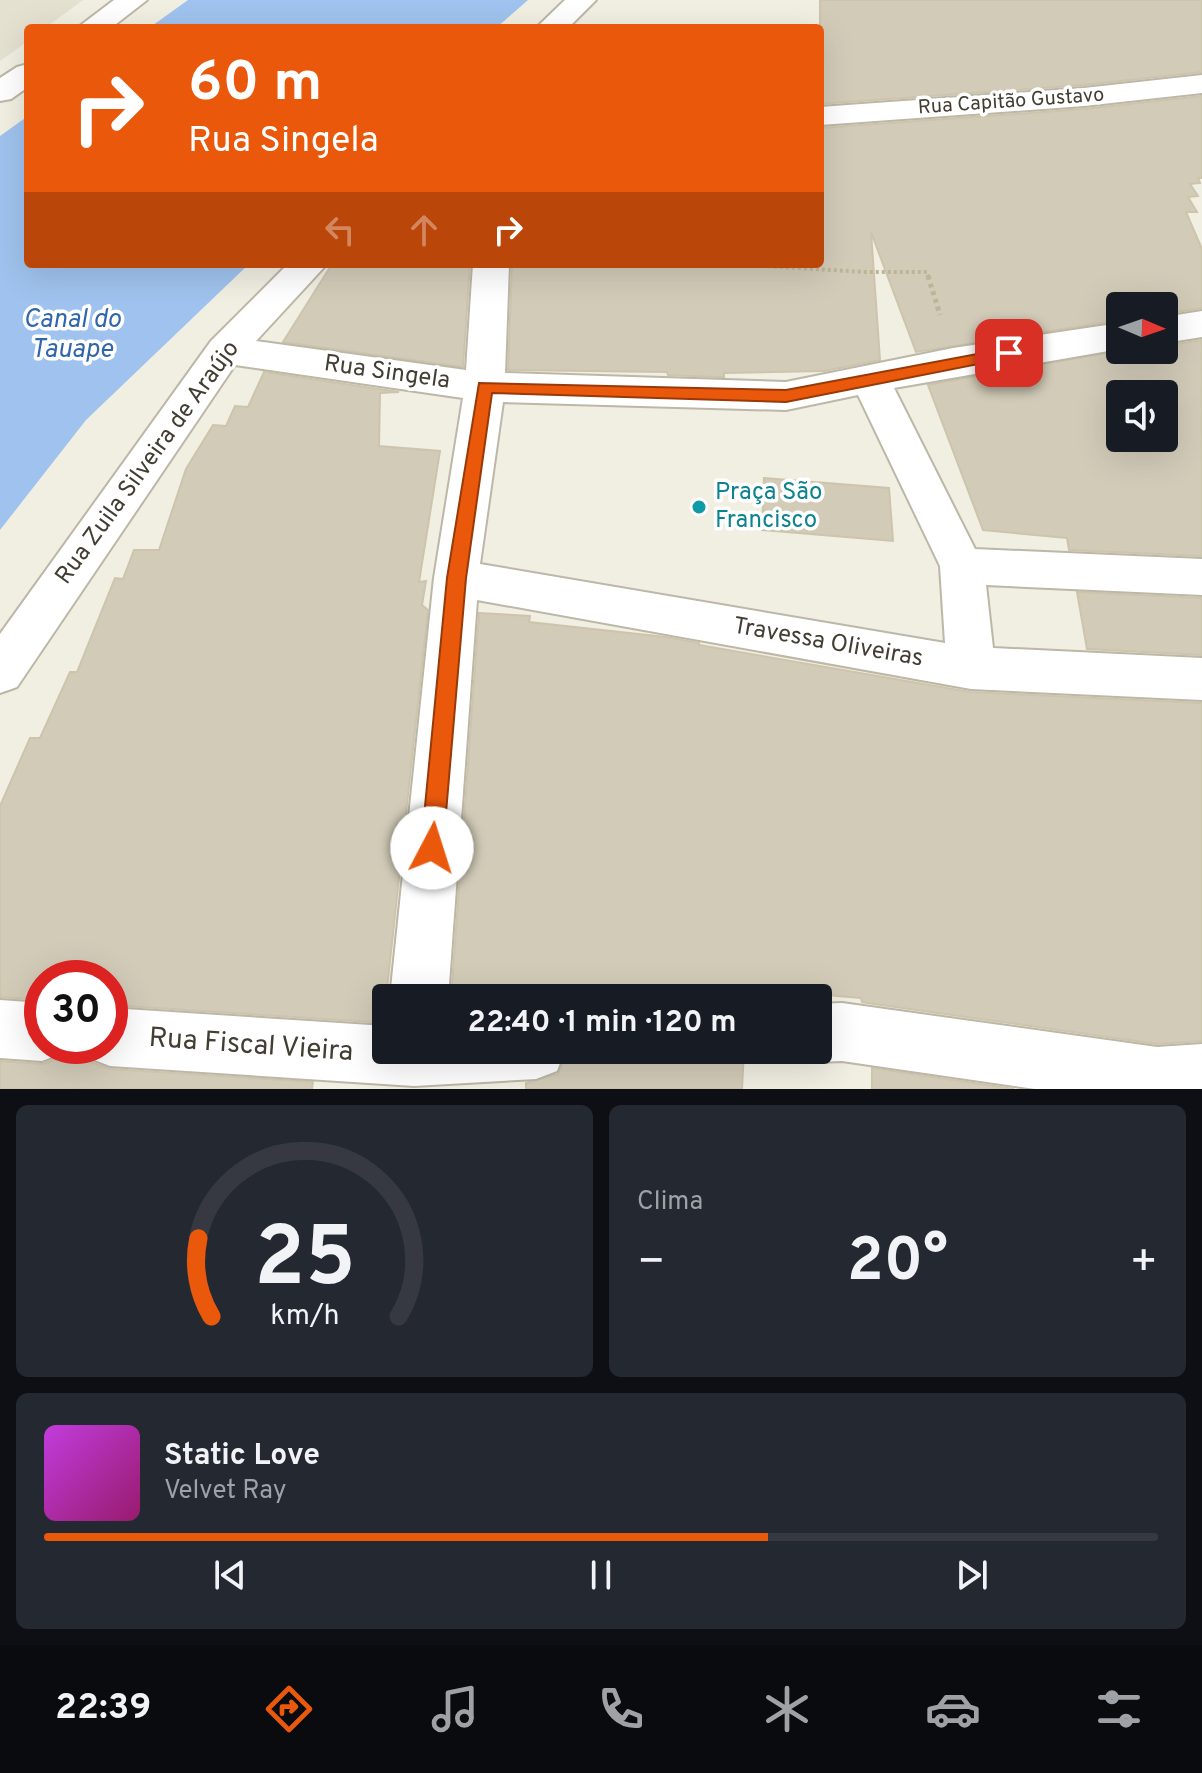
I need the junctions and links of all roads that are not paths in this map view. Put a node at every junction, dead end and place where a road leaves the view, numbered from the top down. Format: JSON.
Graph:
{"nodes":[{"id":1,"x":133,"y":0,"type":"edge"},
{"id":2,"x":577,"y":3,"type":"edge"},
{"id":3,"x":98,"y":24,"type":"edge"},
{"id":4,"x":555,"y":24,"type":"edge"},
{"id":5,"x":24,"y":76,"type":"edge"},
{"id":6,"x":1202,"y":84,"type":"edge"},
{"id":7,"x":0,"y":92,"type":"edge"},
{"id":8,"x":824,"y":116,"type":"edge"},
{"id":9,"x":305,"y":268,"type":"edge"},
{"id":10,"x":491,"y":268,"type":"edge"},
{"id":11,"x":1202,"y":324,"type":"edge"},
{"id":12,"x":1178,"y":328,"type":"edge"},
{"id":13,"x":1106,"y":338,"type":"edge"},
{"id":14,"x":225,"y":350,"type":"junction"},
{"id":15,"x":870,"y":380,"type":"junction"},
{"id":16,"x":485,"y":387,"type":"junction"},
{"id":17,"x":962,"y":566,"type":"junction"},
{"id":18,"x":1202,"y":577,"type":"edge"},
{"id":19,"x":456,"y":578,"type":"junction"},
{"id":20,"x":971,"y":668,"type":"junction"},
{"id":21,"x":0,"y":672,"type":"edge"},
{"id":22,"x":1202,"y":679,"type":"edge"},
{"id":23,"x":420,"y":984,"type":"edge"},
{"id":24,"x":0,"y":1029,"type":"edge"},
{"id":25,"x":24,"y":1031,"type":"edge"},
{"id":26,"x":832,"y":1032,"type":"edge"},
{"id":27,"x":128,"y":1039,"type":"edge"},
{"id":28,"x":413,"y":1065,"type":"edge"},
{"id":29,"x":1202,"y":1074,"type":"edge"}],
"edges":[{"from":1,"to":3,"type":"street"},
{"from":2,"to":4,"type":"street"},
{"from":5,"to":7,"type":"street"},
{"from":6,"to":8,"type":"street","name":"Rua Capitão Gustavo"},
{"from":9,"to":14,"type":"street","name":"Rua Zuila Silveira de Araújo"},
{"from":10,"to":16,"type":"street"},
{"from":11,"to":12,"type":"street"},
{"from":13,"to":15,"type":"street","name":"Rua Singela"},
{"from":14,"to":16,"type":"street","name":"Rua Singela"},
{"from":14,"to":21,"type":"street","name":"Rua Zuila Silveira de Araújo"},
{"from":15,"to":16,"type":"street","name":"Rua Singela"},
{"from":15,"to":17,"type":"street"},
{"from":16,"to":19,"type":"street"},
{"from":17,"to":18,"type":"street"},
{"from":17,"to":20,"type":"street"},
{"from":19,"to":20,"type":"street","name":"Travessa Oliveiras"},
{"from":19,"to":23,"type":"street"},
{"from":20,"to":22,"type":"street","name":"Travessa Oliveiras"},
{"from":24,"to":25,"type":"street"},
{"from":26,"to":29,"type":"street"},
{"from":27,"to":28,"type":"street","name":"Rua Fiscal Vieira"}]}
